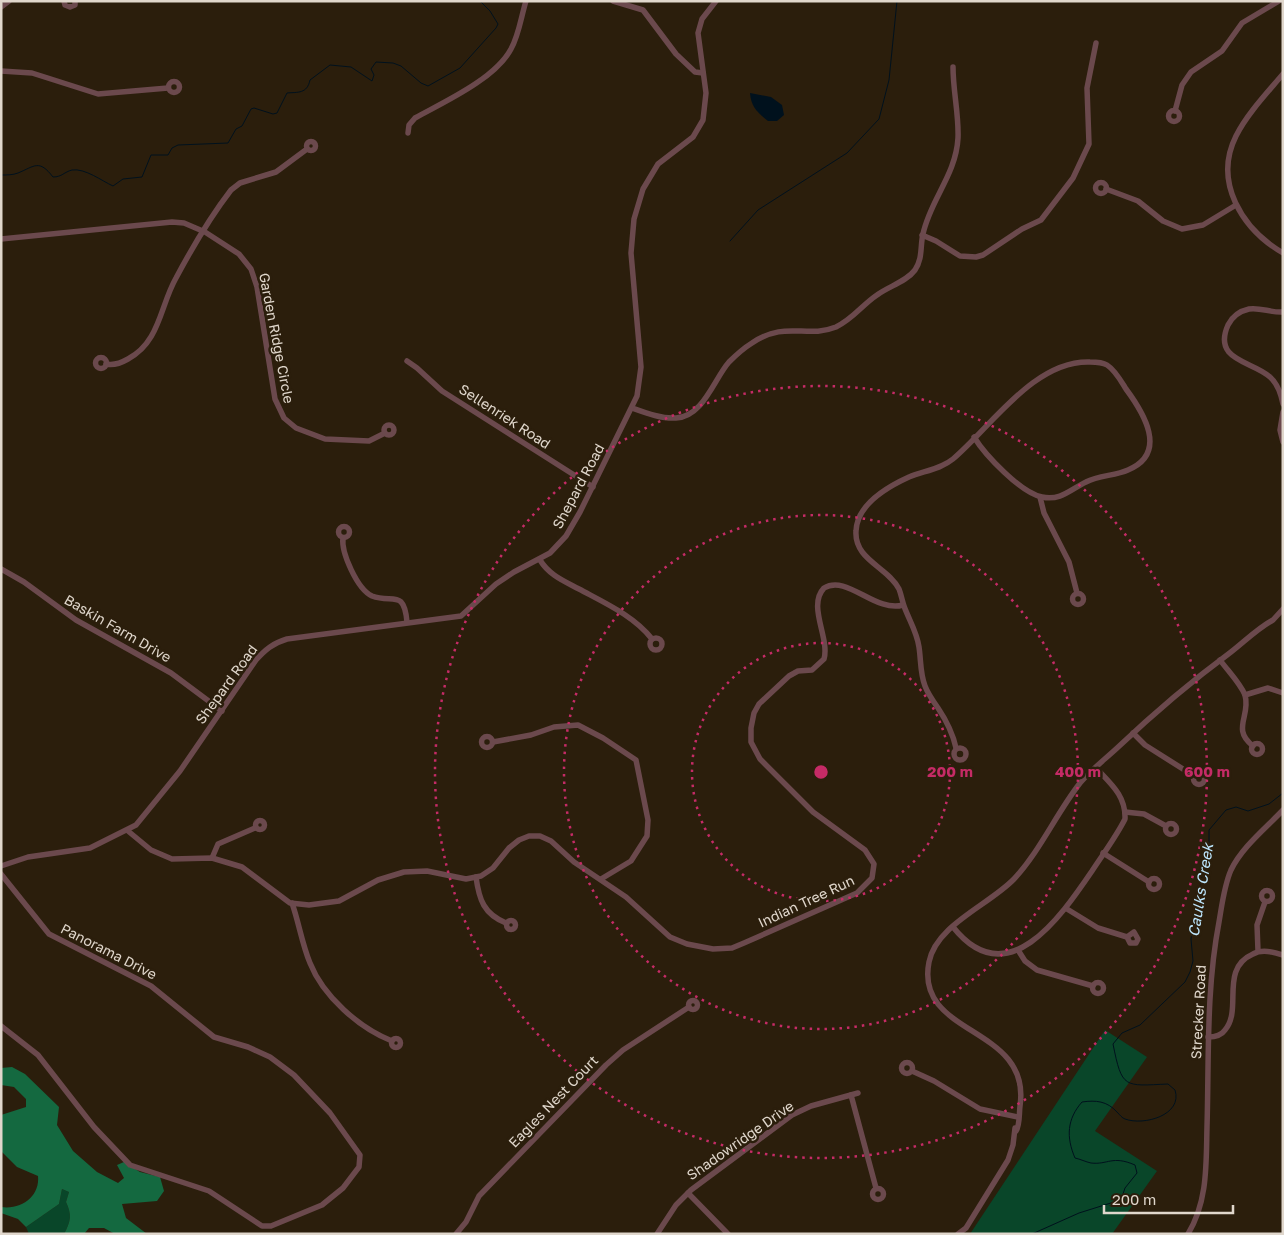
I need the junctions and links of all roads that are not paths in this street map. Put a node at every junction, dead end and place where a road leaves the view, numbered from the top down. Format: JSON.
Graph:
{"nodes":[{"id":1,"x":9,"y":1,"type":"edge"},
{"id":2,"x":64,"y":1,"type":"edge"},
{"id":3,"x":75,"y":1,"type":"edge"},
{"id":4,"x":526,"y":1,"type":"edge"},
{"id":5,"x":613,"y":1,"type":"edge"},
{"id":6,"x":716,"y":1,"type":"edge"},
{"id":7,"x":1280,"y":1,"type":"edge"},
{"id":8,"x":1,"y":7,"type":"edge"},
{"id":9,"x":1096,"y":43,"type":"dead end"},
{"id":10,"x":953,"y":67,"type":"dead end"},
{"id":11,"x":1,"y":71,"type":"edge"},
{"id":12,"x":703,"y":73,"type":"junction"},
{"id":13,"x":1283,"y":74,"type":"edge"},
{"id":14,"x":168,"y":88,"type":"dead end"},
{"id":15,"x":1175,"y":111,"type":"dead end"},
{"id":16,"x":408,"y":133,"type":"dead end"},
{"id":17,"x":307,"y":149,"type":"dead end"},
{"id":18,"x":1106,"y":189,"type":"dead end"},
{"id":19,"x":1236,"y":205,"type":"junction"},
{"id":20,"x":205,"y":232,"type":"junction"},
{"id":21,"x":922,"y":235,"type":"junction"},
{"id":22,"x":1,"y":239,"type":"edge"},
{"id":23,"x":1282,"y":252,"type":"edge"},
{"id":24,"x":1283,"y":312,"type":"edge"},
{"id":25,"x":406,"y":361,"type":"dead end"},
{"id":26,"x":106,"y":364,"type":"dead end"},
{"id":27,"x":1283,"y":404,"type":"edge"},
{"id":28,"x":632,"y":408,"type":"junction"},
{"id":29,"x":1283,"y":412,"type":"edge"},
{"id":30,"x":385,"y":433,"type":"dead end"},
{"id":31,"x":974,"y":437,"type":"junction"},
{"id":32,"x":1283,"y":442,"type":"edge"},
{"id":33,"x":593,"y":487,"type":"junction"},
{"id":34,"x":1040,"y":497,"type":"junction"},
{"id":35,"x":343,"y":538,"type":"dead end"},
{"id":36,"x":540,"y":560,"type":"junction"},
{"id":37,"x":1,"y":570,"type":"edge"},
{"id":38,"x":1077,"y":592,"type":"dead end"},
{"id":39,"x":903,"y":605,"type":"junction"},
{"id":40,"x":1281,"y":612,"type":"edge"},
{"id":41,"x":407,"y":622,"type":"junction"},
{"id":42,"x":652,"y":639,"type":"dead end"},
{"id":43,"x":1220,"y":660,"type":"junction"},
{"id":44,"x":1283,"y":693,"type":"edge"},
{"id":45,"x":1245,"y":696,"type":"junction"},
{"id":46,"x":222,"y":711,"type":"junction"},
{"id":47,"x":1133,"y":734,"type":"junction"},
{"id":48,"x":493,"y":742,"type":"dead end"},
{"id":49,"x":1253,"y":746,"type":"dead end"},
{"id":50,"x":956,"y":748,"type":"dead end"},
{"id":51,"x":1096,"y":768,"type":"junction"},
{"id":52,"x":1194,"y":776,"type":"dead end"},
{"id":53,"x":1283,"y":810,"type":"edge"},
{"id":54,"x":1125,"y":812,"type":"junction"},
{"id":55,"x":136,"y":825,"type":"junction"},
{"id":56,"x":1166,"y":826,"type":"dead end"},
{"id":57,"x":255,"y":828,"type":"dead end"},
{"id":58,"x":128,"y":831,"type":"junction"},
{"id":59,"x":142,"y":841,"type":"junction"},
{"id":60,"x":1103,"y":854,"type":"junction"},
{"id":61,"x":212,"y":858,"type":"junction"},
{"id":62,"x":1,"y":866,"type":"edge"},
{"id":63,"x":1,"y":874,"type":"edge"},
{"id":64,"x":476,"y":877,"type":"junction"},
{"id":65,"x":600,"y":879,"type":"junction"},
{"id":66,"x":1149,"y":882,"type":"dead end"},
{"id":67,"x":1265,"y":902,"type":"dead end"},
{"id":68,"x":292,"y":904,"type":"junction"},
{"id":69,"x":1067,"y":909,"type":"junction"},
{"id":70,"x":506,"y":923,"type":"dead end"},
{"id":71,"x":953,"y":926,"type":"junction"},
{"id":72,"x":1127,"y":937,"type":"dead end"},
{"id":73,"x":1018,"y":950,"type":"junction"},
{"id":74,"x":1258,"y":951,"type":"junction"},
{"id":75,"x":1283,"y":956,"type":"edge"},
{"id":76,"x":1093,"y":986,"type":"dead end"},
{"id":77,"x":689,"y":1007,"type":"dead end"},
{"id":78,"x":1,"y":1026,"type":"edge"},
{"id":79,"x":1208,"y":1037,"type":"junction"},
{"id":80,"x":392,"y":1041,"type":"dead end"},
{"id":81,"x":912,"y":1071,"type":"dead end"},
{"id":82,"x":858,"y":1093,"type":"dead end"},
{"id":83,"x":851,"y":1095,"type":"junction"},
{"id":84,"x":1018,"y":1120,"type":"junction"},
{"id":85,"x":876,"y":1188,"type":"dead end"},
{"id":86,"x":688,"y":1193,"type":"junction"},
{"id":87,"x":959,"y":1233,"type":"edge"},
{"id":88,"x":456,"y":1234,"type":"edge"},
{"id":89,"x":656,"y":1234,"type":"edge"},
{"id":90,"x":728,"y":1234,"type":"edge"},
{"id":91,"x":1188,"y":1234,"type":"edge"}],
"edges":[{"from":1,"to":8,"type":"street"},
{"from":2,"to":3,"type":"street"},
{"from":4,"to":16,"type":"street"},
{"from":5,"to":12,"type":"street"},
{"from":6,"to":12,"type":"street","name":"Shepard Road"},
{"from":7,"to":15,"type":"street"},
{"from":9,"to":21,"type":"street"},
{"from":10,"to":21,"type":"street"},
{"from":11,"to":14,"type":"street"},
{"from":12,"to":28,"type":"street","name":"Shepard Road"},
{"from":13,"to":19,"type":"street"},
{"from":17,"to":20,"type":"street"},
{"from":18,"to":19,"type":"street"},
{"from":19,"to":23,"type":"street"},
{"from":20,"to":22,"type":"street","name":"Garden Ridge Circle"},
{"from":20,"to":26,"type":"street"},
{"from":20,"to":30,"type":"street","name":"Garden Ridge Circle"},
{"from":21,"to":28,"type":"street"},
{"from":24,"to":27,"type":"street"},
{"from":25,"to":33,"type":"street","name":"Sellenriek Road"},
{"from":28,"to":33,"type":"street","name":"Shepard Road"},
{"from":29,"to":32,"type":"street"},
{"from":31,"to":34,"type":"street"},
{"from":31,"to":34,"type":"street"},
{"from":31,"to":39,"type":"street"},
{"from":33,"to":36,"type":"street","name":"Shepard Road"},
{"from":34,"to":38,"type":"street"},
{"from":35,"to":41,"type":"street"},
{"from":36,"to":41,"type":"street","name":"Shepard Road"},
{"from":36,"to":42,"type":"street"},
{"from":37,"to":46,"type":"street","name":"Baskin Farm Drive"},
{"from":39,"to":50,"type":"street"},
{"from":39,"to":65,"type":"street","name":"Indian Tree Run"},
{"from":40,"to":43,"type":"street"},
{"from":41,"to":46,"type":"street","name":"Shepard Road"},
{"from":43,"to":45,"type":"street"},
{"from":43,"to":47,"type":"street"},
{"from":44,"to":45,"type":"street"},
{"from":45,"to":49,"type":"street"},
{"from":46,"to":55,"type":"street","name":"Shepard Road"},
{"from":47,"to":51,"type":"street"},
{"from":47,"to":52,"type":"street"},
{"from":48,"to":65,"type":"street"},
{"from":51,"to":54,"type":"street"},
{"from":51,"to":71,"type":"street"},
{"from":53,"to":79,"type":"street","name":"Strecker Road"},
{"from":54,"to":56,"type":"street"},
{"from":54,"to":60,"type":"street"},
{"from":55,"to":58,"type":"street","name":"Shepard Road"},
{"from":55,"to":59,"type":"street"},
{"from":57,"to":61,"type":"street"},
{"from":58,"to":59,"type":"street"},
{"from":58,"to":62,"type":"street","name":"Shepard Road"},
{"from":59,"to":61,"type":"street"},
{"from":60,"to":66,"type":"street"},
{"from":60,"to":69,"type":"street"},
{"from":61,"to":68,"type":"street"},
{"from":63,"to":78,"type":"street","name":"Panorama Drive"},
{"from":64,"to":65,"type":"street","name":"Indian Tree Run"},
{"from":64,"to":68,"type":"street"},
{"from":64,"to":70,"type":"street"},
{"from":67,"to":74,"type":"street"},
{"from":68,"to":80,"type":"street"},
{"from":69,"to":72,"type":"street"},
{"from":69,"to":73,"type":"street"},
{"from":71,"to":73,"type":"street"},
{"from":71,"to":84,"type":"street"},
{"from":73,"to":76,"type":"street"},
{"from":74,"to":75,"type":"street"},
{"from":74,"to":79,"type":"street"},
{"from":77,"to":88,"type":"street","name":"Eagles Nest Court"},
{"from":79,"to":91,"type":"street","name":"Strecker Road"},
{"from":81,"to":84,"type":"street"},
{"from":82,"to":83,"type":"street","name":"Shadowridge Drive"},
{"from":83,"to":85,"type":"street"},
{"from":83,"to":86,"type":"street","name":"Shadowridge Drive"},
{"from":84,"to":87,"type":"street"},
{"from":86,"to":89,"type":"street","name":"Shadowridge Drive"},
{"from":86,"to":90,"type":"street"}]}
